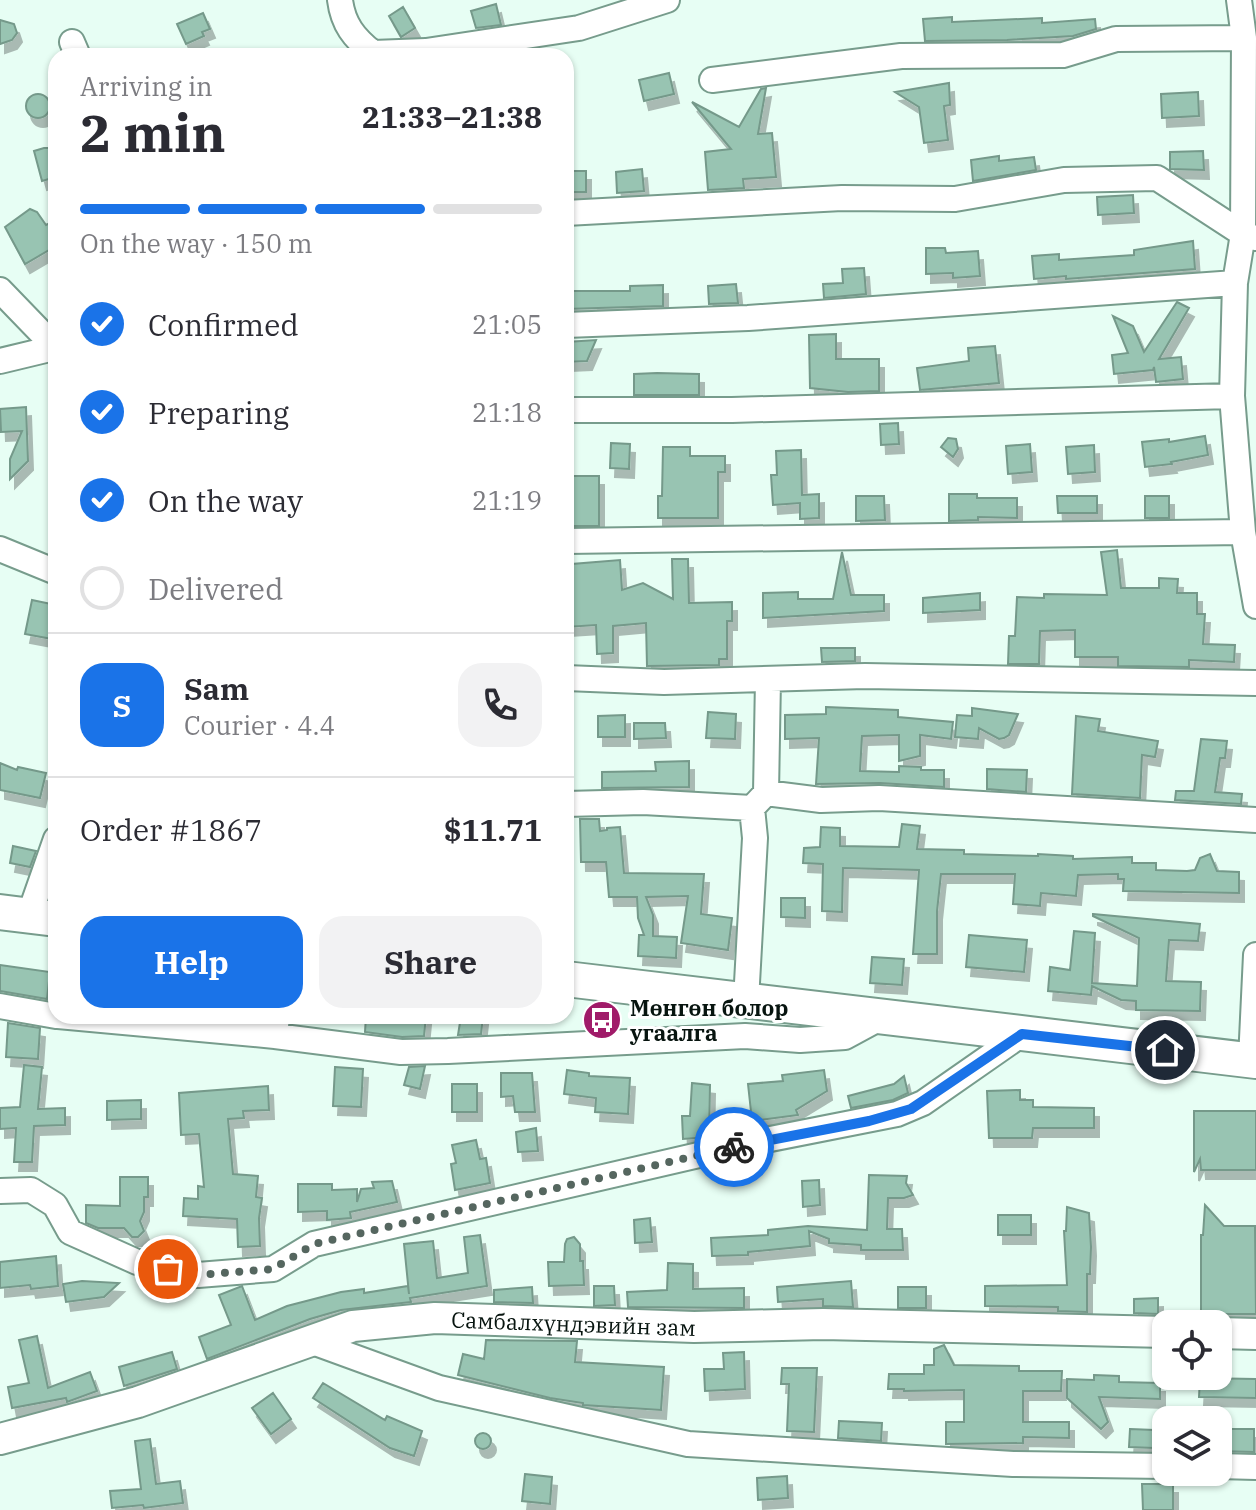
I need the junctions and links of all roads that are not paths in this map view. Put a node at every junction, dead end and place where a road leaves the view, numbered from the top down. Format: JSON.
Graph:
{"nodes":[{"id":1,"x":340,"y":0,"type":"edge"},
{"id":2,"x":667,"y":0,"type":"edge"},
{"id":3,"x":1239,"y":0,"type":"edge"},
{"id":4,"x":1244,"y":38,"type":"junction"},
{"id":5,"x":367,"y":48,"type":"edge"},
{"id":6,"x":446,"y":48,"type":"edge"},
{"id":7,"x":712,"y":80,"type":"dead end"},
{"id":8,"x":574,"y":213,"type":"edge"},
{"id":9,"x":1249,"y":236,"type":"edge"},
{"id":10,"x":1235,"y":283,"type":"junction"},
{"id":11,"x":0,"y":290,"type":"edge"},
{"id":12,"x":574,"y":325,"type":"edge"},
{"id":13,"x":48,"y":341,"type":"edge"},
{"id":14,"x":48,"y":350,"type":"edge"},
{"id":15,"x":0,"y":361,"type":"edge"},
{"id":16,"x":1232,"y":396,"type":"junction"},
{"id":17,"x":574,"y":410,"type":"edge"},
{"id":18,"x":1245,"y":426,"type":"edge"},
{"id":19,"x":1243,"y":532,"type":"junction"},
{"id":20,"x":574,"y":541,"type":"edge"},
{"id":21,"x":0,"y":549,"type":"edge"},
{"id":22,"x":48,"y":569,"type":"edge"},
{"id":23,"x":1253,"y":571,"type":"edge"},
{"id":24,"x":1256,"y":606,"type":"edge"},
{"id":25,"x":574,"y":678,"type":"edge"},
{"id":26,"x":768,"y":679,"type":"junction"},
{"id":27,"x":1256,"y":683,"type":"edge"},
{"id":28,"x":759,"y":801,"type":"junction"},
{"id":29,"x":574,"y":804,"type":"edge"},
{"id":30,"x":1256,"y":820,"type":"edge"},
{"id":31,"x":48,"y":861,"type":"edge"},
{"id":32,"x":28,"y":916,"type":"edge"},
{"id":33,"x":1256,"y":955,"type":"edge"},
{"id":34,"x":574,"y":980,"type":"edge"},
{"id":35,"x":746,"y":1001,"type":"junction"},
{"id":36,"x":0,"y":1006,"type":"edge"},
{"id":37,"x":48,"y":1014,"type":"edge"},
{"id":38,"x":882,"y":1017,"type":"junction"},
{"id":39,"x":232,"y":1024,"type":"edge"},
{"id":40,"x":276,"y":1026,"type":"edge"},
{"id":41,"x":1022,"y":1034,"type":"junction"},
{"id":42,"x":1254,"y":1060,"type":"edge"},
{"id":43,"x":0,"y":1191,"type":"edge"},
{"id":44,"x":1152,"y":1332,"type":"edge"},
{"id":45,"x":1232,"y":1333,"type":"edge"},
{"id":46,"x":1256,"y":1334,"type":"edge"},
{"id":47,"x":310,"y":1341,"type":"junction"},
{"id":48,"x":0,"y":1439,"type":"edge"},
{"id":49,"x":1152,"y":1466,"type":"edge"},
{"id":50,"x":1232,"y":1466,"type":"edge"},
{"id":51,"x":1256,"y":1467,"type":"edge"}],
"edges":[{"from":1,"to":5,"type":"street"},
{"from":2,"to":6,"type":"street"},
{"from":3,"to":4,"type":"street"},
{"from":4,"to":7,"type":"street"},
{"from":4,"to":9,"type":"street"},
{"from":8,"to":9,"type":"street"},
{"from":9,"to":10,"type":"street"},
{"from":10,"to":12,"type":"street"},
{"from":10,"to":16,"type":"street"},
{"from":11,"to":13,"type":"street"},
{"from":14,"to":15,"type":"street"},
{"from":16,"to":17,"type":"street"},
{"from":16,"to":18,"type":"street"},
{"from":18,"to":19,"type":"street"},
{"from":19,"to":20,"type":"street"},
{"from":19,"to":23,"type":"street"},
{"from":21,"to":22,"type":"street"},
{"from":23,"to":24,"type":"street"},
{"from":25,"to":26,"type":"street"},
{"from":26,"to":27,"type":"street"},
{"from":26,"to":28,"type":"street"},
{"from":28,"to":29,"type":"street"},
{"from":28,"to":30,"type":"street"},
{"from":28,"to":35,"type":"street"},
{"from":31,"to":32,"type":"street"},
{"from":33,"to":42,"type":"street"},
{"from":34,"to":35,"type":"main road"},
{"from":35,"to":38,"type":"main road"},
{"from":36,"to":37,"type":"street"},
{"from":38,"to":40,"type":"street"},
{"from":38,"to":41,"type":"main road"},
{"from":39,"to":40,"type":"street"},
{"from":41,"to":42,"type":"main road"},
{"from":41,"to":43,"type":"street"},
{"from":44,"to":47,"type":"street","name":"Самбалхүндэвийн зам"},
{"from":45,"to":46,"type":"street"},
{"from":47,"to":48,"type":"street","name":"Самбалхүндэвийн зам"},
{"from":47,"to":49,"type":"street"},
{"from":50,"to":51,"type":"street"}]}
